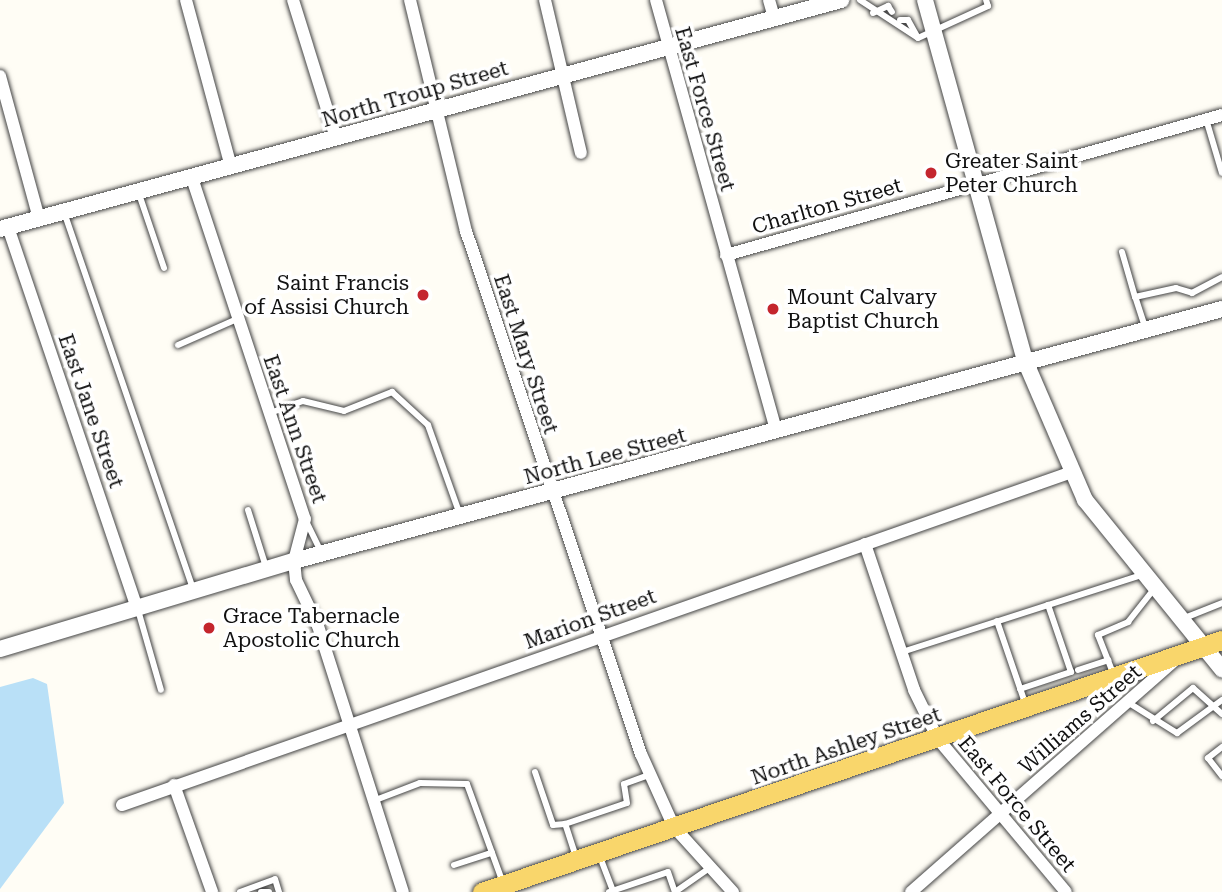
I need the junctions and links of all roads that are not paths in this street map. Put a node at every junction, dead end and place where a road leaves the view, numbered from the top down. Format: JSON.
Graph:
{"nodes":[{"id":1,"x":186,"y":0,"type":"edge"},
{"id":2,"x":293,"y":0,"type":"edge"},
{"id":3,"x":410,"y":0,"type":"edge"},
{"id":4,"x":545,"y":0,"type":"edge"},
{"id":5,"x":656,"y":0,"type":"edge"},
{"id":6,"x":769,"y":0,"type":"edge"},
{"id":7,"x":841,"y":0,"type":"edge"},
{"id":8,"x":860,"y":0,"type":"edge"},
{"id":9,"x":925,"y":0,"type":"edge"},
{"id":10,"x":986,"y":0,"type":"edge"},
{"id":11,"x":892,"y":8,"type":"dead end"},
{"id":12,"x":873,"y":13,"type":"junction"},
{"id":13,"x":774,"y":18,"type":"junction"},
{"id":14,"x":904,"y":18,"type":"dead end"},
{"id":15,"x":934,"y":33,"type":"junction"},
{"id":16,"x":918,"y":38,"type":"junction"},
{"id":17,"x":666,"y":46,"type":"junction"},
{"id":18,"x":561,"y":75,"type":"junction"},
{"id":19,"x":0,"y":76,"type":"edge"},
{"id":20,"x":434,"y":111,"type":"junction"},
{"id":21,"x":1222,"y":115,"type":"edge"},
{"id":22,"x":1206,"y":119,"type":"junction"},
{"id":23,"x":336,"y":138,"type":"junction"},
{"id":24,"x":581,"y":153,"type":"dead end"},
{"id":25,"x":231,"y":167,"type":"junction"},
{"id":26,"x":1222,"y":173,"type":"edge"},
{"id":27,"x":192,"y":178,"type":"junction"},
{"id":28,"x":976,"y":185,"type":"junction"},
{"id":29,"x":139,"y":192,"type":"junction"},
{"id":30,"x":64,"y":212,"type":"junction"},
{"id":31,"x":39,"y":219,"type":"junction"},
{"id":32,"x":4,"y":228,"type":"edge"},
{"id":33,"x":1122,"y":252,"type":"dead end"},
{"id":34,"x":726,"y":255,"type":"junction"},
{"id":35,"x":164,"y":268,"type":"dead end"},
{"id":36,"x":1222,"y":278,"type":"edge"},
{"id":37,"x":1135,"y":297,"type":"junction"},
{"id":38,"x":1222,"y":309,"type":"edge"},
{"id":39,"x":237,"y":319,"type":"junction"},
{"id":40,"x":1146,"y":330,"type":"junction"},
{"id":41,"x":178,"y":345,"type":"dead end"},
{"id":42,"x":1026,"y":363,"type":"junction"},
{"id":43,"x":270,"y":413,"type":"junction"},
{"id":44,"x":776,"y":431,"type":"junction"},
{"id":45,"x":1072,"y":472,"type":"junction"},
{"id":46,"x":550,"y":493,"type":"junction"},
{"id":47,"x":247,"y":510,"type":"dead end"},
{"id":48,"x":461,"y":517,"type":"junction"},
{"id":49,"x":305,"y":519,"type":"junction"},
{"id":50,"x":864,"y":544,"type":"junction"},
{"id":51,"x":322,"y":554,"type":"junction"},
{"id":52,"x":294,"y":561,"type":"junction"},
{"id":53,"x":266,"y":569,"type":"junction"},
{"id":54,"x":1142,"y":575,"type":"junction"},
{"id":55,"x":1154,"y":589,"type":"junction"},
{"id":56,"x":194,"y":590,"type":"junction"},
{"id":57,"x":1222,"y":603,"type":"edge"},
{"id":58,"x":1048,"y":605,"type":"junction"},
{"id":59,"x":137,"y":608,"type":"junction"},
{"id":60,"x":1181,"y":620,"type":"junction"},
{"id":61,"x":997,"y":621,"type":"junction"},
{"id":62,"x":601,"y":635,"type":"junction"},
{"id":63,"x":1213,"y":644,"type":"edge"},
{"id":64,"x":0,"y":649,"type":"edge"},
{"id":65,"x":902,"y":652,"type":"junction"},
{"id":66,"x":1179,"y":656,"type":"junction"},
{"id":67,"x":1112,"y":669,"type":"junction"},
{"id":68,"x":1222,"y":669,"type":"edge"},
{"id":69,"x":1077,"y":677,"type":"junction"},
{"id":70,"x":161,"y":690,"type":"dead end"},
{"id":71,"x":1023,"y":699,"type":"junction"},
{"id":72,"x":1222,"y":700,"type":"edge"},
{"id":73,"x":1129,"y":703,"type":"junction"},
{"id":74,"x":1215,"y":706,"type":"junction"},
{"id":75,"x":1222,"y":714,"type":"edge"},
{"id":76,"x":1153,"y":721,"type":"junction"},
{"id":77,"x":347,"y":727,"type":"junction"},
{"id":78,"x":938,"y":739,"type":"junction"},
{"id":79,"x":1222,"y":747,"type":"edge"},
{"id":80,"x":535,"y":772,"type":"dead end"},
{"id":81,"x":650,"y":774,"type":"junction"},
{"id":82,"x":1222,"y":776,"type":"edge"},
{"id":83,"x":174,"y":785,"type":"junction"},
{"id":84,"x":372,"y":801,"type":"junction"},
{"id":85,"x":122,"y":805,"type":"dead end"},
{"id":86,"x":1001,"y":815,"type":"junction"},
{"id":87,"x":565,"y":824,"type":"junction"},
{"id":88,"x":674,"y":827,"type":"junction"},
{"id":89,"x":492,"y":853,"type":"junction"},
{"id":90,"x":598,"y":853,"type":"junction"},
{"id":91,"x":577,"y":860,"type":"junction"},
{"id":92,"x":454,"y":865,"type":"dead end"},
{"id":93,"x":711,"y":867,"type":"junction"},
{"id":94,"x":504,"y":885,"type":"junction"},
{"id":95,"x":611,"y":891,"type":"edge"},
{"id":96,"x":212,"y":892,"type":"edge"},
{"id":97,"x":240,"y":892,"type":"edge"},
{"id":98,"x":261,"y":892,"type":"edge"},
{"id":99,"x":269,"y":892,"type":"edge"},
{"id":100,"x":279,"y":892,"type":"edge"},
{"id":101,"x":402,"y":892,"type":"edge"},
{"id":102,"x":482,"y":892,"type":"edge"},
{"id":103,"x":733,"y":892,"type":"edge"},
{"id":104,"x":911,"y":892,"type":"edge"},
{"id":105,"x":1066,"y":892,"type":"edge"}],
"edges":[{"from":1,"to":25,"type":"street"},
{"from":2,"to":23,"type":"street"},
{"from":3,"to":20,"type":"street","name":"East Mary Street"},
{"from":4,"to":18,"type":"street"},
{"from":5,"to":17,"type":"street","name":"East Force Street"},
{"from":6,"to":13,"type":"street"},
{"from":7,"to":13,"type":"street","name":"North Troup Street"},
{"from":8,"to":12,"type":"lane"},
{"from":9,"to":15,"type":"street"},
{"from":10,"to":15,"type":"lane"},
{"from":11,"to":12,"type":"lane"},
{"from":12,"to":16,"type":"lane"},
{"from":13,"to":17,"type":"street","name":"North Troup Street"},
{"from":14,"to":16,"type":"lane"},
{"from":15,"to":16,"type":"lane"},
{"from":15,"to":28,"type":"street"},
{"from":17,"to":18,"type":"street","name":"North Troup Street"},
{"from":17,"to":34,"type":"street","name":"East Force Street"},
{"from":18,"to":20,"type":"street","name":"North Troup Street"},
{"from":18,"to":24,"type":"street"},
{"from":19,"to":31,"type":"street"},
{"from":20,"to":23,"type":"street","name":"North Troup Street"},
{"from":20,"to":46,"type":"street","name":"East Mary Street"},
{"from":21,"to":22,"type":"street","name":"Charlton Street"},
{"from":22,"to":26,"type":"lane"},
{"from":22,"to":28,"type":"street","name":"Charlton Street"},
{"from":23,"to":25,"type":"street","name":"North Troup Street"},
{"from":25,"to":27,"type":"street","name":"North Troup Street"},
{"from":27,"to":29,"type":"street","name":"North Troup Street"},
{"from":27,"to":39,"type":"street","name":"East Ann Street"},
{"from":28,"to":34,"type":"street","name":"Charlton Street"},
{"from":28,"to":42,"type":"street"},
{"from":29,"to":30,"type":"street","name":"North Troup Street"},
{"from":29,"to":35,"type":"lane"},
{"from":30,"to":31,"type":"street","name":"North Troup Street"},
{"from":30,"to":56,"type":"lane"},
{"from":31,"to":32,"type":"street","name":"North Troup Street"},
{"from":32,"to":59,"type":"street","name":"East Jane Street"},
{"from":33,"to":37,"type":"lane"},
{"from":34,"to":44,"type":"street","name":"East Force Street"},
{"from":36,"to":37,"type":"lane"},
{"from":37,"to":40,"type":"lane"},
{"from":38,"to":40,"type":"street","name":"North Lee Street"},
{"from":39,"to":41,"type":"lane"},
{"from":39,"to":43,"type":"street","name":"East Ann Street"},
{"from":40,"to":42,"type":"street","name":"North Lee Street"},
{"from":42,"to":44,"type":"street","name":"North Lee Street"},
{"from":42,"to":45,"type":"street"},
{"from":43,"to":48,"type":"lane"},
{"from":43,"to":49,"type":"street","name":"East Ann Street"},
{"from":44,"to":46,"type":"street","name":"North Lee Street"},
{"from":45,"to":50,"type":"street","name":"Marion Street"},
{"from":45,"to":54,"type":"street"},
{"from":46,"to":48,"type":"street","name":"North Lee Street"},
{"from":46,"to":62,"type":"street","name":"East Mary Street"},
{"from":47,"to":53,"type":"lane"},
{"from":48,"to":51,"type":"street","name":"North Lee Street"},
{"from":49,"to":51,"type":"lane"},
{"from":49,"to":52,"type":"street","name":"East Ann Street"},
{"from":50,"to":62,"type":"street","name":"Marion Street"},
{"from":50,"to":65,"type":"street","name":"East Force Street"},
{"from":51,"to":52,"type":"street","name":"North Lee Street"},
{"from":52,"to":53,"type":"street","name":"North Lee Street"},
{"from":52,"to":77,"type":"street"},
{"from":53,"to":56,"type":"street","name":"North Lee Street"},
{"from":54,"to":55,"type":"street"},
{"from":54,"to":58,"type":"lane"},
{"from":55,"to":60,"type":"street"},
{"from":55,"to":67,"type":"lane"},
{"from":56,"to":59,"type":"street","name":"North Lee Street"},
{"from":57,"to":60,"type":"lane"},
{"from":58,"to":61,"type":"lane"},
{"from":58,"to":69,"type":"lane"},
{"from":59,"to":64,"type":"street","name":"North Lee Street"},
{"from":59,"to":70,"type":"lane"},
{"from":60,"to":63,"type":"street"},
{"from":61,"to":65,"type":"lane"},
{"from":61,"to":71,"type":"lane"},
{"from":62,"to":77,"type":"street","name":"Marion Street"},
{"from":62,"to":81,"type":"street","name":"East Mary Street"},
{"from":63,"to":66,"type":"main road","name":"North Ashley Street"},
{"from":63,"to":68,"type":"street"},
{"from":65,"to":78,"type":"street","name":"East Force Street"},
{"from":66,"to":67,"type":"main road","name":"North Ashley Street"},
{"from":66,"to":73,"type":"street","name":"Williams Street"},
{"from":67,"to":69,"type":"main road","name":"North Ashley Street"},
{"from":69,"to":71,"type":"main road","name":"North Ashley Street"},
{"from":71,"to":78,"type":"main road","name":"North Ashley Street"},
{"from":72,"to":74,"type":"lane"},
{"from":73,"to":76,"type":"lane"},
{"from":73,"to":86,"type":"street","name":"Williams Street"},
{"from":74,"to":75,"type":"lane"},
{"from":74,"to":76,"type":"lane"},
{"from":74,"to":76,"type":"lane"},
{"from":77,"to":83,"type":"street","name":"Marion Street"},
{"from":77,"to":84,"type":"street"},
{"from":78,"to":86,"type":"street","name":"East Force Street"},
{"from":78,"to":88,"type":"main road","name":"North Ashley Street"},
{"from":79,"to":82,"type":"lane"},
{"from":80,"to":87,"type":"lane"},
{"from":81,"to":87,"type":"lane"},
{"from":81,"to":88,"type":"street","name":"East Mary Street"},
{"from":83,"to":85,"type":"street","name":"Marion Street"},
{"from":83,"to":96,"type":"street"},
{"from":84,"to":89,"type":"lane"},
{"from":84,"to":101,"type":"street"},
{"from":86,"to":104,"type":"street","name":"Williams Street"},
{"from":86,"to":105,"type":"street","name":"East Force Street"},
{"from":87,"to":91,"type":"lane"},
{"from":88,"to":90,"type":"main road","name":"North Ashley Street"},
{"from":88,"to":93,"type":"street","name":"East Mary Street"},
{"from":89,"to":92,"type":"lane"},
{"from":89,"to":94,"type":"lane"},
{"from":90,"to":91,"type":"main road","name":"North Ashley Street"},
{"from":90,"to":95,"type":"lane"},
{"from":91,"to":94,"type":"main road","name":"North Ashley Street"},
{"from":93,"to":95,"type":"lane"},
{"from":93,"to":103,"type":"street","name":"East Mary Street"},
{"from":94,"to":102,"type":"main road","name":"North Ashley Street"},
{"from":97,"to":100,"type":"lane"},
{"from":98,"to":99,"type":"lane"}]}
